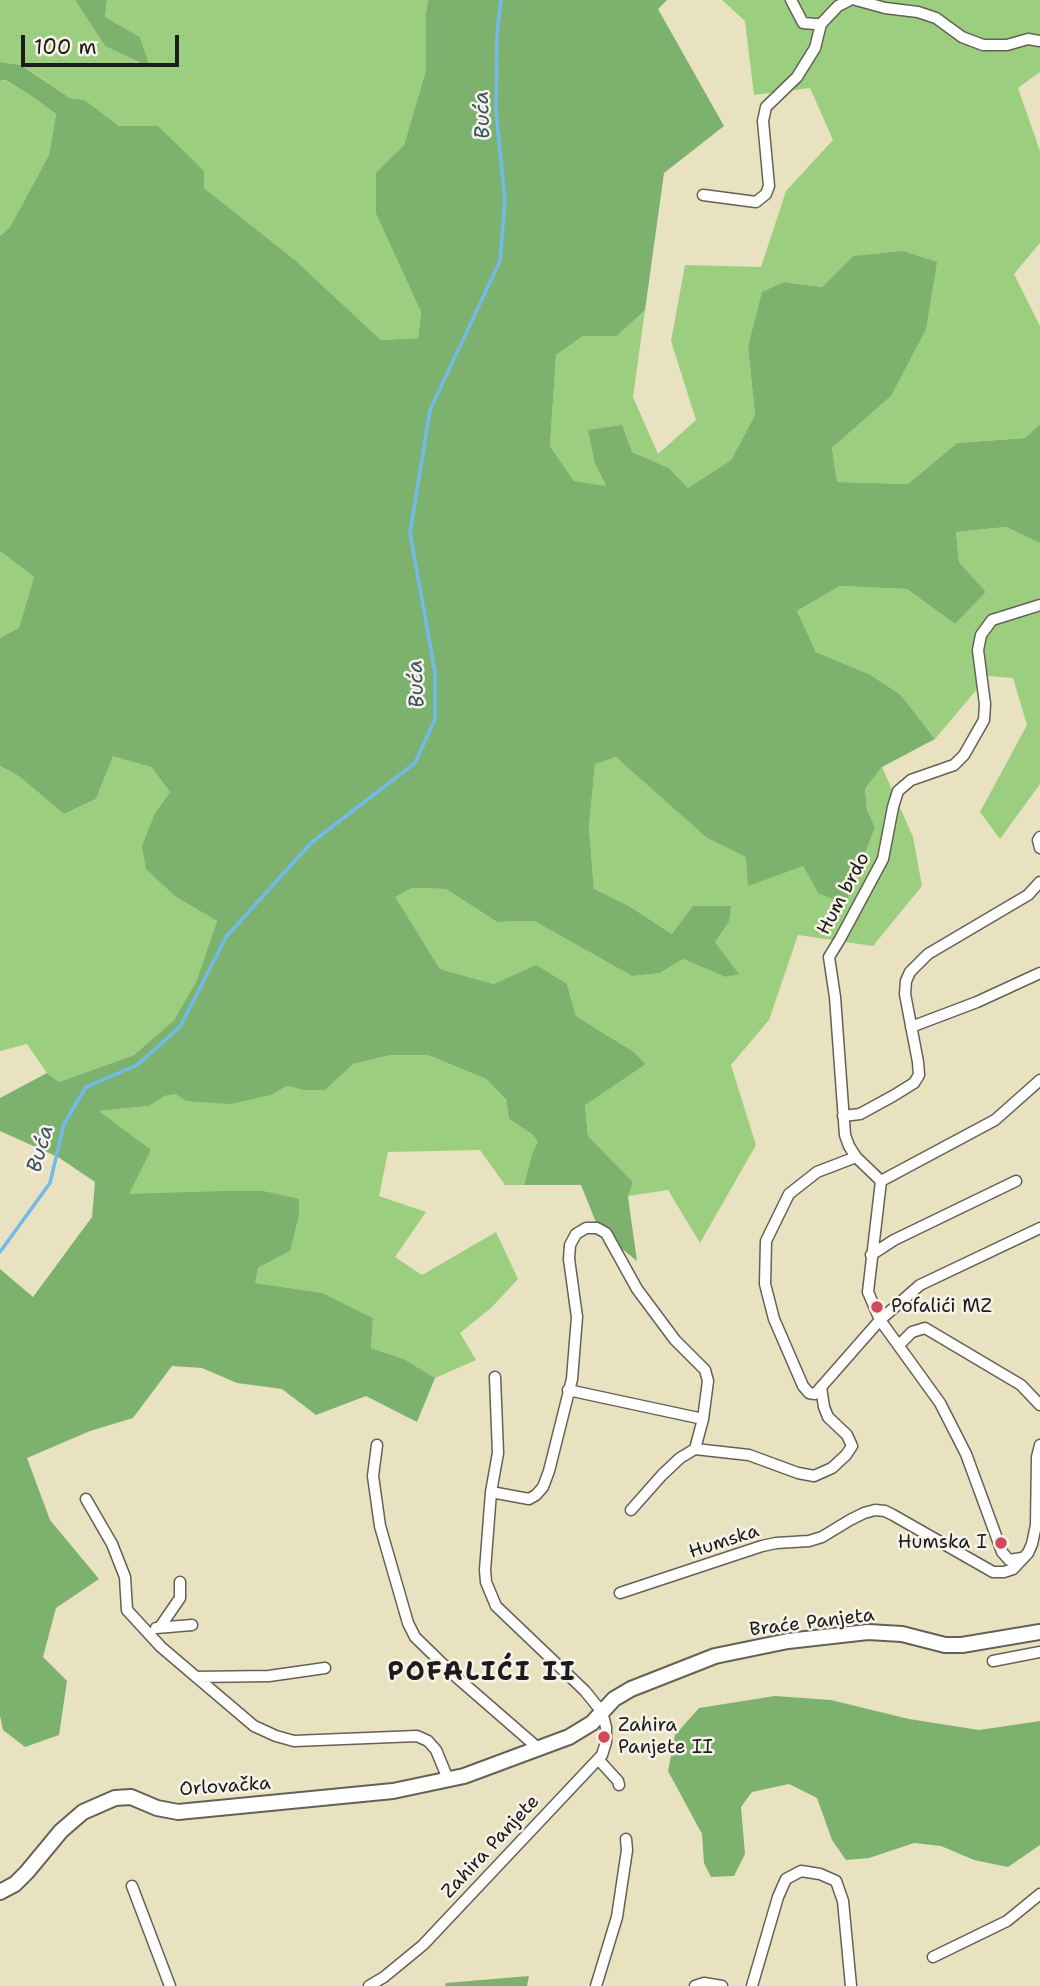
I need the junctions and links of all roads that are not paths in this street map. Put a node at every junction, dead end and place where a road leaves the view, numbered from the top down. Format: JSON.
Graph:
{"nodes":[{"id":1,"x":791,"y":0,"type":"edge"},
{"id":2,"x":850,"y":0,"type":"edge"},
{"id":3,"x":856,"y":0,"type":"edge"},
{"id":4,"x":821,"y":24,"type":"junction"},
{"id":5,"x":1040,"y":41,"type":"edge"},
{"id":6,"x":703,"y":195,"type":"dead end"},
{"id":7,"x":1040,"y":604,"type":"edge"},
{"id":8,"x":1040,"y":837,"type":"edge"},
{"id":9,"x":1040,"y":848,"type":"edge"},
{"id":10,"x":1040,"y":882,"type":"edge"},
{"id":11,"x":1040,"y":973,"type":"edge"},
{"id":12,"x":911,"y":1027,"type":"junction"},
{"id":13,"x":1040,"y":1080,"type":"edge"},
{"id":14,"x":844,"y":1115,"type":"junction"},
{"id":15,"x":856,"y":1157,"type":"junction"},
{"id":16,"x":881,"y":1181,"type":"junction"},
{"id":17,"x":1016,"y":1181,"type":"dead end"},
{"id":18,"x":1040,"y":1228,"type":"edge"},
{"id":19,"x":871,"y":1255,"type":"junction"},
{"id":20,"x":880,"y":1320,"type":"junction"},
{"id":21,"x":899,"y":1345,"type":"junction"},
{"id":22,"x":495,"y":1377,"type":"dead end"},
{"id":23,"x":821,"y":1387,"type":"junction"},
{"id":24,"x":568,"y":1390,"type":"junction"},
{"id":25,"x":1040,"y":1405,"type":"edge"},
{"id":26,"x":703,"y":1419,"type":"junction"},
{"id":27,"x":377,"y":1445,"type":"dead end"},
{"id":28,"x":1040,"y":1445,"type":"edge"},
{"id":29,"x":695,"y":1449,"type":"junction"},
{"id":30,"x":491,"y":1492,"type":"junction"},
{"id":31,"x":86,"y":1499,"type":"dead end"},
{"id":32,"x":631,"y":1510,"type":"dead end"},
{"id":33,"x":1022,"y":1558,"type":"junction"},
{"id":34,"x":180,"y":1582,"type":"dead end"},
{"id":35,"x":620,"y":1593,"type":"dead end"},
{"id":36,"x":192,"y":1625,"type":"dead end"},
{"id":37,"x":160,"y":1627,"type":"junction"},
{"id":38,"x":145,"y":1629,"type":"junction"},
{"id":39,"x":1040,"y":1632,"type":"edge"},
{"id":40,"x":1040,"y":1652,"type":"edge"},
{"id":41,"x":993,"y":1661,"type":"dead end"},
{"id":42,"x":326,"y":1668,"type":"dead end"},
{"id":43,"x":196,"y":1677,"type":"junction"},
{"id":44,"x":602,"y":1712,"type":"junction"},
{"id":45,"x":538,"y":1748,"type":"junction"},
{"id":46,"x":598,"y":1759,"type":"junction"},
{"id":47,"x":448,"y":1780,"type":"junction"},
{"id":48,"x":619,"y":1785,"type":"dead end"},
{"id":49,"x":626,"y":1839,"type":"dead end"},
{"id":50,"x":132,"y":1886,"type":"dead end"},
{"id":51,"x":0,"y":1892,"type":"edge"},
{"id":52,"x":1040,"y":1895,"type":"edge"},
{"id":53,"x":933,"y":1957,"type":"dead end"},
{"id":54,"x":170,"y":1986,"type":"edge"},
{"id":55,"x":369,"y":1986,"type":"edge"},
{"id":56,"x":596,"y":1986,"type":"edge"},
{"id":57,"x":695,"y":1986,"type":"edge"},
{"id":58,"x":722,"y":1986,"type":"edge"},
{"id":59,"x":752,"y":1986,"type":"edge"},
{"id":60,"x":851,"y":1986,"type":"edge"}],
"edges":[{"from":1,"to":4,"type":"street"},
{"from":2,"to":4,"type":"street"},
{"from":3,"to":5,"type":"street"},
{"from":4,"to":6,"type":"street"},
{"from":7,"to":14,"type":"street","name":"Hum brdo"},
{"from":8,"to":9,"type":"street"},
{"from":10,"to":12,"type":"street"},
{"from":11,"to":12,"type":"street"},
{"from":12,"to":14,"type":"street"},
{"from":13,"to":16,"type":"street"},
{"from":14,"to":15,"type":"street","name":"Hum brdo"},
{"from":15,"to":16,"type":"street","name":"Hum brdo"},
{"from":15,"to":23,"type":"street"},
{"from":16,"to":19,"type":"street"},
{"from":17,"to":19,"type":"street"},
{"from":18,"to":20,"type":"street"},
{"from":19,"to":20,"type":"street"},
{"from":20,"to":21,"type":"street"},
{"from":20,"to":23,"type":"street"},
{"from":21,"to":25,"type":"street"},
{"from":21,"to":33,"type":"street"},
{"from":22,"to":30,"type":"street"},
{"from":23,"to":29,"type":"street"},
{"from":24,"to":26,"type":"street"},
{"from":24,"to":26,"type":"street"},
{"from":24,"to":30,"type":"street"},
{"from":26,"to":29,"type":"street"},
{"from":27,"to":45,"type":"street"},
{"from":28,"to":33,"type":"street"},
{"from":29,"to":32,"type":"street"},
{"from":30,"to":44,"type":"street"},
{"from":31,"to":38,"type":"street"},
{"from":33,"to":35,"type":"street","name":"Humska"},
{"from":34,"to":37,"type":"street"},
{"from":36,"to":37,"type":"street"},
{"from":37,"to":38,"type":"street"},
{"from":38,"to":43,"type":"street"},
{"from":39,"to":44,"type":"street","name":"Braće Panjeta"},
{"from":40,"to":41,"type":"street"},
{"from":42,"to":43,"type":"street"},
{"from":43,"to":47,"type":"street"},
{"from":44,"to":45,"type":"street","name":"Orlovačka"},
{"from":44,"to":46,"type":"street","name":"Zahira Panjete"},
{"from":45,"to":47,"type":"street","name":"Orlovačka"},
{"from":46,"to":48,"type":"street"},
{"from":46,"to":55,"type":"street","name":"Zahira Panjete"},
{"from":47,"to":51,"type":"street","name":"Orlovačka"},
{"from":49,"to":56,"type":"street"},
{"from":50,"to":54,"type":"street"},
{"from":52,"to":53,"type":"street"},
{"from":57,"to":58,"type":"street"},
{"from":59,"to":60,"type":"street"}]}
